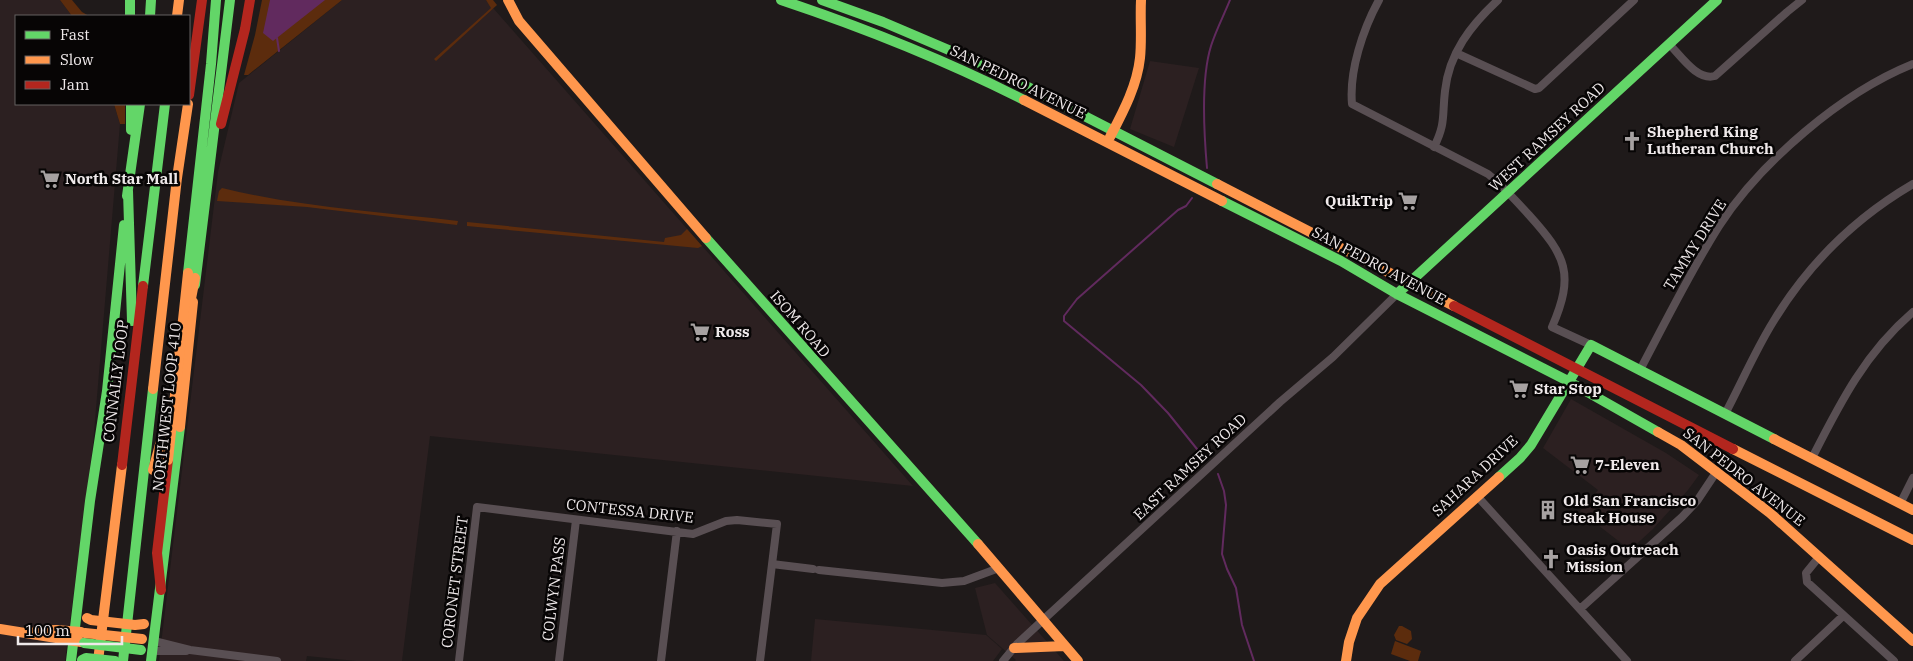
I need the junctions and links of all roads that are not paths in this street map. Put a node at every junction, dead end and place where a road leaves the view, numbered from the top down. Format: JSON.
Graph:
{"nodes":[{"id":1,"x":130,"y":0,"type":"edge"},
{"id":2,"x":152,"y":0,"type":"edge"},
{"id":3,"x":172,"y":0,"type":"edge"},
{"id":4,"x":179,"y":0,"type":"edge"},
{"id":5,"x":202,"y":0,"type":"edge"},
{"id":6,"x":216,"y":0,"type":"edge"},
{"id":7,"x":230,"y":0,"type":"edge"},
{"id":8,"x":250,"y":0,"type":"edge"},
{"id":9,"x":508,"y":0,"type":"edge"},
{"id":10,"x":781,"y":0,"type":"edge"},
{"id":11,"x":822,"y":0,"type":"edge"},
{"id":12,"x":1140,"y":0,"type":"edge"},
{"id":13,"x":1379,"y":0,"type":"edge"},
{"id":14,"x":1498,"y":0,"type":"edge"},
{"id":15,"x":1634,"y":0,"type":"edge"},
{"id":16,"x":1717,"y":0,"type":"edge"},
{"id":17,"x":1802,"y":0,"type":"edge"},
{"id":18,"x":130,"y":15,"type":"edge"},
{"id":19,"x":150,"y":15,"type":"edge"},
{"id":20,"x":171,"y":15,"type":"edge"},
{"id":21,"x":177,"y":15,"type":"edge"},
{"id":22,"x":1669,"y":44,"type":"junction"},
{"id":23,"x":1456,"y":53,"type":"junction"},
{"id":24,"x":1913,"y":64,"type":"edge"},
{"id":25,"x":190,"y":88,"type":"edge"},
{"id":26,"x":131,"y":105,"type":"edge"},
{"id":27,"x":140,"y":105,"type":"edge"},
{"id":28,"x":165,"y":105,"type":"edge"},
{"id":29,"x":188,"y":105,"type":"edge"},
{"id":30,"x":1113,"y":131,"type":"junction"},
{"id":31,"x":1107,"y":142,"type":"junction"},
{"id":32,"x":1434,"y":147,"type":"junction"},
{"id":33,"x":210,"y":166,"type":"junction"},
{"id":34,"x":131,"y":171,"type":"junction"},
{"id":35,"x":1913,"y":184,"type":"edge"},
{"id":36,"x":128,"y":192,"type":"junction"},
{"id":37,"x":1509,"y":193,"type":"junction"},
{"id":38,"x":1268,"y":210,"type":"junction"},
{"id":39,"x":1262,"y":221,"type":"junction"},
{"id":40,"x":192,"y":275,"type":"junction"},
{"id":41,"x":1409,"y":282,"type":"junction"},
{"id":42,"x":1397,"y":294,"type":"junction"},
{"id":43,"x":1913,"y":312,"type":"edge"},
{"id":44,"x":1591,"y":345,"type":"junction"},
{"id":45,"x":1574,"y":368,"type":"junction"},
{"id":46,"x":1640,"y":370,"type":"junction"},
{"id":47,"x":1568,"y":381,"type":"junction"},
{"id":48,"x":128,"y":403,"type":"junction"},
{"id":49,"x":1725,"y":414,"type":"junction"},
{"id":50,"x":1812,"y":458,"type":"junction"},
{"id":51,"x":1717,"y":471,"type":"junction"},
{"id":52,"x":1913,"y":478,"type":"edge"},
{"id":53,"x":1478,"y":496,"type":"junction"},
{"id":54,"x":1900,"y":504,"type":"junction"},
{"id":55,"x":478,"y":507,"type":"joint"},
{"id":56,"x":142,"y":509,"type":"junction"},
{"id":57,"x":1913,"y":510,"type":"edge"},
{"id":58,"x":576,"y":520,"type":"junction"},
{"id":59,"x":676,"y":531,"type":"junction"},
{"id":60,"x":1912,"y":536,"type":"edge"},
{"id":61,"x":1819,"y":557,"type":"junction"},
{"id":62,"x":772,"y":564,"type":"junction"},
{"id":63,"x":999,"y":568,"type":"junction"},
{"id":64,"x":161,"y":590,"type":"junction"},
{"id":65,"x":79,"y":601,"type":"junction"},
{"id":66,"x":158,"y":606,"type":"junction"},
{"id":67,"x":1580,"y":609,"type":"junction"},
{"id":68,"x":1843,"y":616,"type":"junction"},
{"id":69,"x":1043,"y":620,"type":"junction"},
{"id":70,"x":0,"y":629,"type":"edge"},
{"id":71,"x":80,"y":637,"type":"junction"},
{"id":72,"x":1913,"y":642,"type":"edge"},
{"id":73,"x":1065,"y":646,"type":"junction"},
{"id":74,"x":1014,"y":648,"type":"junction"},
{"id":75,"x":153,"y":651,"type":"edge"},
{"id":76,"x":78,"y":661,"type":"edge"},
{"id":77,"x":98,"y":661,"type":"edge"},
{"id":78,"x":115,"y":661,"type":"edge"},
{"id":79,"x":123,"y":661,"type":"edge"},
{"id":80,"x":277,"y":661,"type":"edge"},
{"id":81,"x":459,"y":661,"type":"edge"},
{"id":82,"x":559,"y":661,"type":"edge"},
{"id":83,"x":661,"y":661,"type":"edge"},
{"id":84,"x":760,"y":661,"type":"edge"},
{"id":85,"x":1003,"y":661,"type":"edge"},
{"id":86,"x":1078,"y":661,"type":"edge"},
{"id":87,"x":1346,"y":661,"type":"edge"},
{"id":88,"x":1627,"y":661,"type":"edge"},
{"id":89,"x":1795,"y":661,"type":"edge"},
{"id":90,"x":1894,"y":661,"type":"edge"}],
"edges":[{"from":1,"to":18,"type":"main road"},
{"from":2,"to":19,"type":"main road"},
{"from":3,"to":20,"type":"main road"},
{"from":4,"to":21,"type":"main road"},
{"from":5,"to":25,"type":"main road"},
{"from":6,"to":40,"type":"main road"},
{"from":7,"to":33,"type":"main road","name":"NORTHWEST LOOP 410"},
{"from":8,"to":33,"type":"main road","name":"NORTHWEST LOOP 410"},
{"from":9,"to":63,"type":"main road","name":"ISOM ROAD"},
{"from":10,"to":31,"type":"main road","name":"SAN PEDRO AVENUE"},
{"from":11,"to":30,"type":"main road","name":"SAN PEDRO AVENUE"},
{"from":12,"to":30,"type":"main road"},
{"from":13,"to":32,"type":"street"},
{"from":14,"to":23,"type":"street"},
{"from":15,"to":23,"type":"street"},
{"from":16,"to":22,"type":"main road","name":"WEST RAMSEY ROAD"},
{"from":17,"to":22,"type":"street"},
{"from":22,"to":37,"type":"main road","name":"WEST RAMSEY ROAD"},
{"from":23,"to":32,"type":"street"},
{"from":24,"to":46,"type":"street","name":"TAMMY DRIVE"},
{"from":26,"to":34,"type":"main road"},
{"from":27,"to":34,"type":"main road"},
{"from":28,"to":48,"type":"main road","name":"CONNALLY LOOP"},
{"from":29,"to":56,"type":"main road"},
{"from":30,"to":31,"type":"main road"},
{"from":30,"to":38,"type":"main road","name":"SAN PEDRO AVENUE"},
{"from":31,"to":39,"type":"main road","name":"SAN PEDRO AVENUE"},
{"from":32,"to":37,"type":"street"},
{"from":33,"to":40,"type":"main road","name":"NORTHWEST LOOP 410"},
{"from":34,"to":36,"type":"main road"},
{"from":35,"to":49,"type":"street"},
{"from":36,"to":48,"type":"main road"},
{"from":36,"to":65,"type":"main road"},
{"from":37,"to":41,"type":"main road","name":"WEST RAMSEY ROAD"},
{"from":37,"to":44,"type":"street"},
{"from":38,"to":39,"type":"main road"},
{"from":38,"to":41,"type":"main road","name":"SAN PEDRO AVENUE"},
{"from":39,"to":42,"type":"main road","name":"SAN PEDRO AVENUE"},
{"from":40,"to":56,"type":"main road"},
{"from":40,"to":64,"type":"main road","name":"NORTHWEST LOOP 410"},
{"from":40,"to":64,"type":"main road","bridge":true},
{"from":41,"to":42,"type":"main road","name":"WEST RAMSEY ROAD"},
{"from":41,"to":45,"type":"main road","name":"SAN PEDRO AVENUE"},
{"from":42,"to":47,"type":"main road","name":"SAN PEDRO AVENUE"},
{"from":42,"to":69,"type":"street","name":"EAST RAMSEY ROAD"},
{"from":43,"to":50,"type":"street"},
{"from":44,"to":45,"type":"main road","name":"SAHARA DRIVE"},
{"from":44,"to":46,"type":"main road"},
{"from":45,"to":47,"type":"main road","name":"SAHARA DRIVE"},
{"from":45,"to":60,"type":"main road","name":"SAN PEDRO AVENUE"},
{"from":46,"to":49,"type":"main road"},
{"from":47,"to":51,"type":"main road","name":"SAN PEDRO AVENUE"},
{"from":47,"to":53,"type":"main road","name":"SAHARA DRIVE"},
{"from":48,"to":77,"type":"main road","name":"CONNALLY LOOP"},
{"from":49,"to":50,"type":"main road"},
{"from":50,"to":54,"type":"main road"},
{"from":51,"to":61,"type":"main road","name":"SAN PEDRO AVENUE"},
{"from":51,"to":67,"type":"street"},
{"from":52,"to":54,"type":"street"},
{"from":53,"to":67,"type":"street"},
{"from":53,"to":87,"type":"main road","name":"SAHARA DRIVE"},
{"from":54,"to":57,"type":"main road"},
{"from":55,"to":58,"type":"street","name":"CONTESSA DRIVE"},
{"from":55,"to":81,"type":"street","name":"CORONET STREET"},
{"from":56,"to":79,"type":"main road"},
{"from":58,"to":59,"type":"street","name":"CONTESSA DRIVE"},
{"from":58,"to":82,"type":"street","name":"COLWYN PASS"},
{"from":59,"to":62,"type":"street","name":"CONTESSA DRIVE"},
{"from":59,"to":83,"type":"street"},
{"from":61,"to":68,"type":"street"},
{"from":61,"to":72,"type":"main road","name":"SAN PEDRO AVENUE"},
{"from":62,"to":63,"type":"street"},
{"from":62,"to":84,"type":"street"},
{"from":63,"to":69,"type":"main road","name":"ISOM ROAD"},
{"from":64,"to":66,"type":"main road","name":"NORTHWEST LOOP 410"},
{"from":65,"to":66,"type":"main road","bridge":true},
{"from":65,"to":71,"type":"main road"},
{"from":66,"to":75,"type":"main road","name":"NORTHWEST LOOP 410"},
{"from":67,"to":88,"type":"street"},
{"from":68,"to":89,"type":"street"},
{"from":68,"to":90,"type":"street"},
{"from":69,"to":73,"type":"main road","name":"ISOM ROAD"},
{"from":69,"to":74,"type":"street","name":"EAST RAMSEY ROAD"},
{"from":70,"to":71,"type":"main road"},
{"from":71,"to":75,"type":"main road","bridge":true},
{"from":71,"to":76,"type":"main road"},
{"from":73,"to":74,"type":"main road"},
{"from":73,"to":86,"type":"main road","name":"ISOM ROAD"},
{"from":74,"to":85,"type":"street","name":"EAST RAMSEY ROAD"},
{"from":75,"to":80,"type":"street"},
{"from":76,"to":78,"type":"main road","bridge":true}]}
